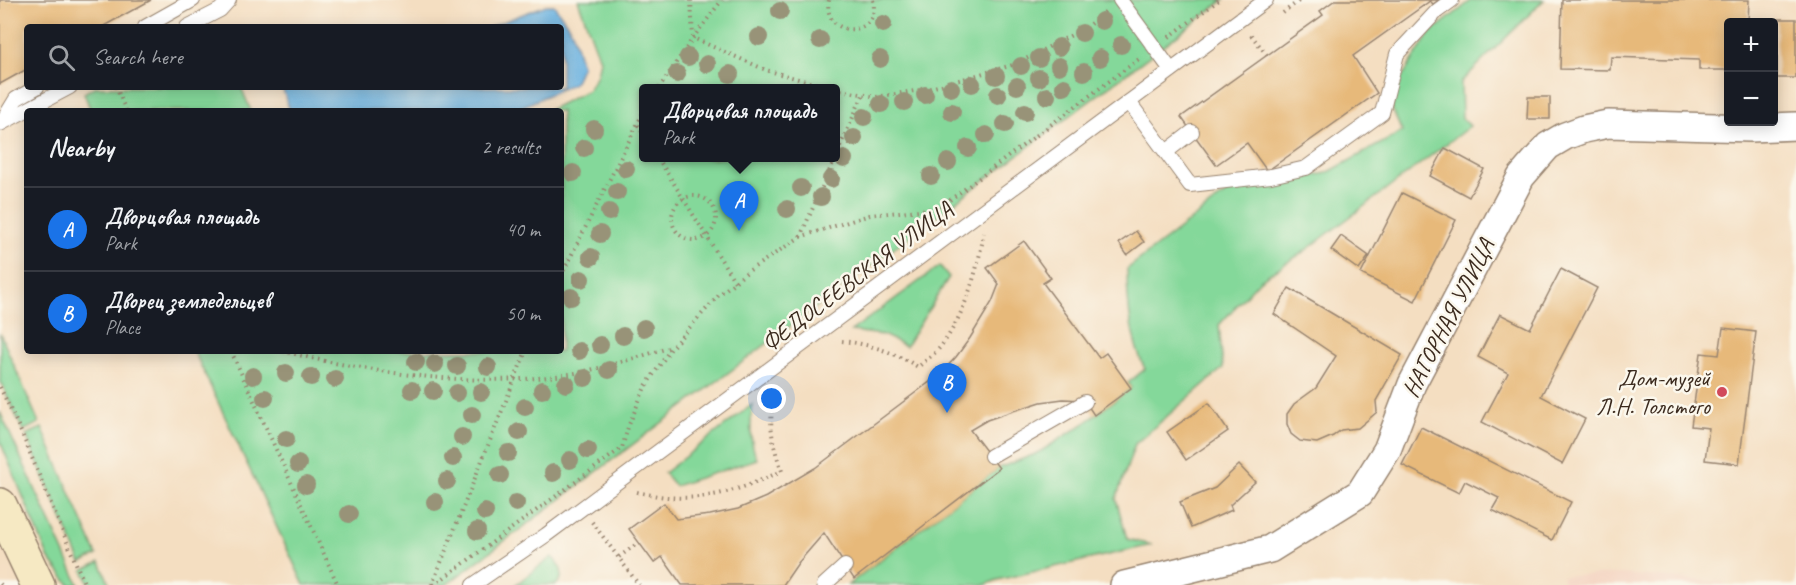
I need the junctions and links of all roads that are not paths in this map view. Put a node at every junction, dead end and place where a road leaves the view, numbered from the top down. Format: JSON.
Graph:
{"nodes":[{"id":1,"x":193,"y":0,"type":"edge"},
{"id":2,"x":229,"y":0,"type":"edge"},
{"id":3,"x":1266,"y":0,"type":"edge"},
{"id":4,"x":1452,"y":0,"type":"edge"},
{"id":5,"x":1115,"y":4,"type":"edge"},
{"id":6,"x":150,"y":24,"type":"edge"},
{"id":7,"x":193,"y":24,"type":"edge"},
{"id":8,"x":1171,"y":70,"type":"junction"},
{"id":9,"x":32,"y":90,"type":"edge"},
{"id":10,"x":64,"y":90,"type":"edge"},
{"id":11,"x":1129,"y":102,"type":"junction"},
{"id":12,"x":29,"y":108,"type":"edge"},
{"id":13,"x":24,"y":111,"type":"edge"},
{"id":14,"x":0,"y":123,"type":"edge"},
{"id":15,"x":1796,"y":126,"type":"edge"},
{"id":16,"x":1192,"y":132,"type":"dead end"},
{"id":17,"x":1166,"y":152,"type":"junction"},
{"id":18,"x":1085,"y":402,"type":"dead end"},
{"id":19,"x":991,"y":456,"type":"dead end"},
{"id":20,"x":0,"y":505,"type":"edge"},
{"id":21,"x":844,"y":566,"type":"dead end"},
{"id":22,"x":38,"y":585,"type":"edge"},
{"id":23,"x":473,"y":585,"type":"edge"},
{"id":24,"x":824,"y":585,"type":"edge"},
{"id":25,"x":1124,"y":585,"type":"edge"}],
"edges":[{"from":1,"to":6,"type":"lane"},
{"from":2,"to":7,"type":"lane"},
{"from":3,"to":8,"type":"lane","name":"ФЕДОСЕЕВСКАЯ УЛИЦА"},
{"from":4,"to":17,"type":"lane"},
{"from":5,"to":8,"type":"lane"},
{"from":8,"to":11,"type":"lane","name":"ФЕДОСЕЕВСКАЯ УЛИЦА"},
{"from":9,"to":14,"type":"lane"},
{"from":10,"to":12,"type":"lane"},
{"from":11,"to":17,"type":"lane"},
{"from":11,"to":23,"type":"lane","name":"ФЕДОСЕЕВСКАЯ УЛИЦА"},
{"from":13,"to":14,"type":"lane"},
{"from":15,"to":25,"type":"street","name":"НАГОРНАЯ УЛИЦА"},
{"from":16,"to":17,"type":"lane"},
{"from":18,"to":19,"type":"lane"},
{"from":20,"to":22,"type":"main road"},
{"from":21,"to":24,"type":"lane"}]}
